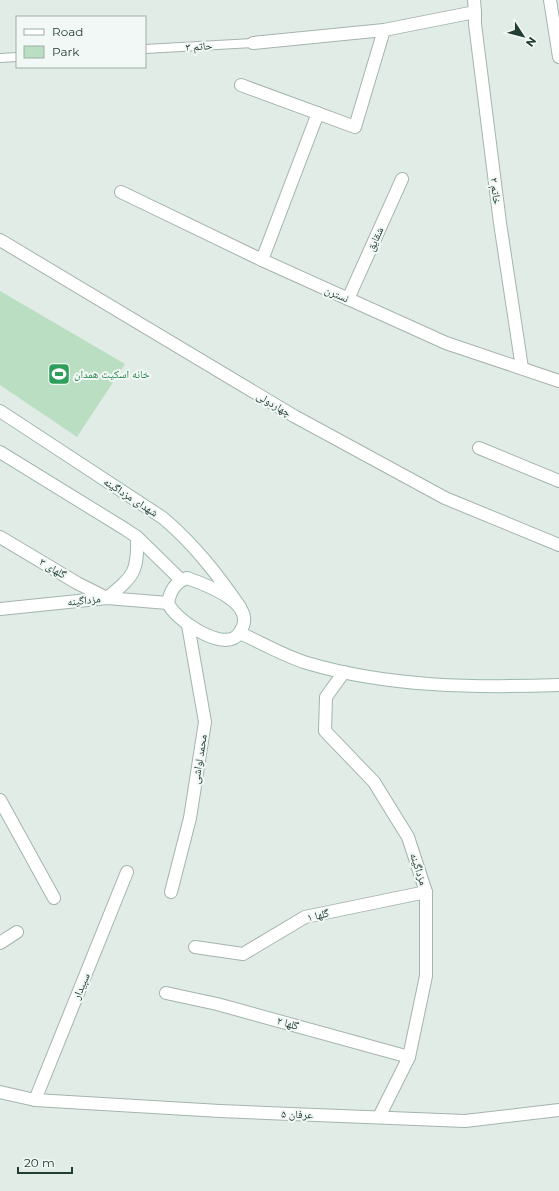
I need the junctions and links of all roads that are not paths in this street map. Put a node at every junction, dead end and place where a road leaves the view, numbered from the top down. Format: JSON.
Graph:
{"nodes":[{"id":1,"x":474,"y":0,"type":"edge"},
{"id":2,"x":550,"y":0,"type":"edge"},
{"id":3,"x":475,"y":12,"type":"junction"},
{"id":4,"x":384,"y":30,"type":"junction"},
{"id":5,"x":253,"y":43,"type":"joint"},
{"id":6,"x":146,"y":49,"type":"edge"},
{"id":7,"x":559,"y":56,"type":"edge"},
{"id":8,"x":16,"y":57,"type":"edge"},
{"id":9,"x":0,"y":58,"type":"edge"},
{"id":10,"x":241,"y":85,"type":"dead end"},
{"id":11,"x":318,"y":113,"type":"junction"},
{"id":12,"x":402,"y":179,"type":"dead end"},
{"id":13,"x":121,"y":192,"type":"dead end"},
{"id":14,"x":0,"y":240,"type":"edge"},
{"id":15,"x":262,"y":260,"type":"junction"},
{"id":16,"x":348,"y":299,"type":"junction"},
{"id":17,"x":522,"y":368,"type":"junction"},
{"id":18,"x":559,"y":381,"type":"edge"},
{"id":19,"x":0,"y":411,"type":"edge"},
{"id":20,"x":479,"y":448,"type":"dead end"},
{"id":21,"x":0,"y":452,"type":"edge"},
{"id":22,"x":559,"y":481,"type":"edge"},
{"id":23,"x":0,"y":536,"type":"edge"},
{"id":24,"x":137,"y":537,"type":"junction"},
{"id":25,"x":559,"y":545,"type":"edge"},
{"id":26,"x":181,"y":580,"type":"junction"},
{"id":27,"x":108,"y":598,"type":"junction"},
{"id":28,"x":168,"y":603,"type":"junction"},
{"id":29,"x":240,"y":607,"type":"junction"},
{"id":30,"x":0,"y":609,"type":"edge"},
{"id":31,"x":188,"y":625,"type":"junction"},
{"id":32,"x":240,"y":633,"type":"junction"},
{"id":33,"x":344,"y":672,"type":"junction"},
{"id":34,"x":559,"y":685,"type":"edge"},
{"id":35,"x":0,"y":800,"type":"edge"},
{"id":36,"x":127,"y":872,"type":"dead end"},
{"id":37,"x":171,"y":892,"type":"dead end"},
{"id":38,"x":426,"y":892,"type":"junction"},
{"id":39,"x":54,"y":898,"type":"dead end"},
{"id":40,"x":17,"y":932,"type":"dead end"},
{"id":41,"x":0,"y":943,"type":"edge"},
{"id":42,"x":194,"y":947,"type":"dead end"},
{"id":43,"x":166,"y":993,"type":"dead end"},
{"id":44,"x":409,"y":1057,"type":"junction"},
{"id":45,"x":0,"y":1092,"type":"edge"},
{"id":46,"x":35,"y":1100,"type":"junction"},
{"id":47,"x":559,"y":1110,"type":"edge"},
{"id":48,"x":379,"y":1117,"type":"junction"}],
"edges":[{"from":1,"to":3,"type":"street","name":"خاتم ۲"},
{"from":2,"to":7,"type":"street"},
{"from":3,"to":4,"type":"street"},
{"from":3,"to":17,"type":"street","name":"خاتم ۲"},
{"from":4,"to":5,"type":"street"},
{"from":4,"to":11,"type":"street"},
{"from":5,"to":6,"type":"lane","name":"حاتم ۳"},
{"from":8,"to":9,"type":"lane"},
{"from":10,"to":11,"type":"street"},
{"from":11,"to":15,"type":"street"},
{"from":12,"to":16,"type":"street","name":"شقایق"},
{"from":13,"to":15,"type":"street","name":"نسترن"},
{"from":14,"to":25,"type":"street","name":"چهاردولی"},
{"from":15,"to":16,"type":"street","name":"نسترن"},
{"from":16,"to":17,"type":"street","name":"نسترن"},
{"from":17,"to":18,"type":"street","name":"نسترن"},
{"from":19,"to":29,"type":"street","name":"شهدای مزداگینه"},
{"from":20,"to":22,"type":"street"},
{"from":21,"to":24,"type":"street"},
{"from":23,"to":27,"type":"street","name":"گلهای ۳"},
{"from":24,"to":26,"type":"street"},
{"from":24,"to":27,"type":"street"},
{"from":26,"to":28,"type":"street"},
{"from":26,"to":29,"type":"street"},
{"from":27,"to":28,"type":"street","name":"مزداگینه"},
{"from":27,"to":30,"type":"street","name":"مزداگینه"},
{"from":28,"to":31,"type":"street"},
{"from":29,"to":32,"type":"street"},
{"from":31,"to":32,"type":"street"},
{"from":31,"to":37,"type":"street","name":"محمد لواشی"},
{"from":32,"to":33,"type":"street"},
{"from":33,"to":34,"type":"street"},
{"from":33,"to":38,"type":"street","name":"مزداگینه"},
{"from":35,"to":39,"type":"street"},
{"from":36,"to":46,"type":"street","name":"سپیدار"},
{"from":38,"to":42,"type":"street","name":"گلها ۱"},
{"from":38,"to":44,"type":"street","name":"مزداگینه"},
{"from":40,"to":41,"type":"street"},
{"from":43,"to":44,"type":"street","name":"گلها ۲"},
{"from":44,"to":48,"type":"street","name":"مزداگینه"},
{"from":45,"to":46,"type":"street","name":"عرفان ۵"},
{"from":46,"to":48,"type":"street","name":"عرفان ۵"},
{"from":47,"to":48,"type":"street","name":"عرفان ۵"}]}
